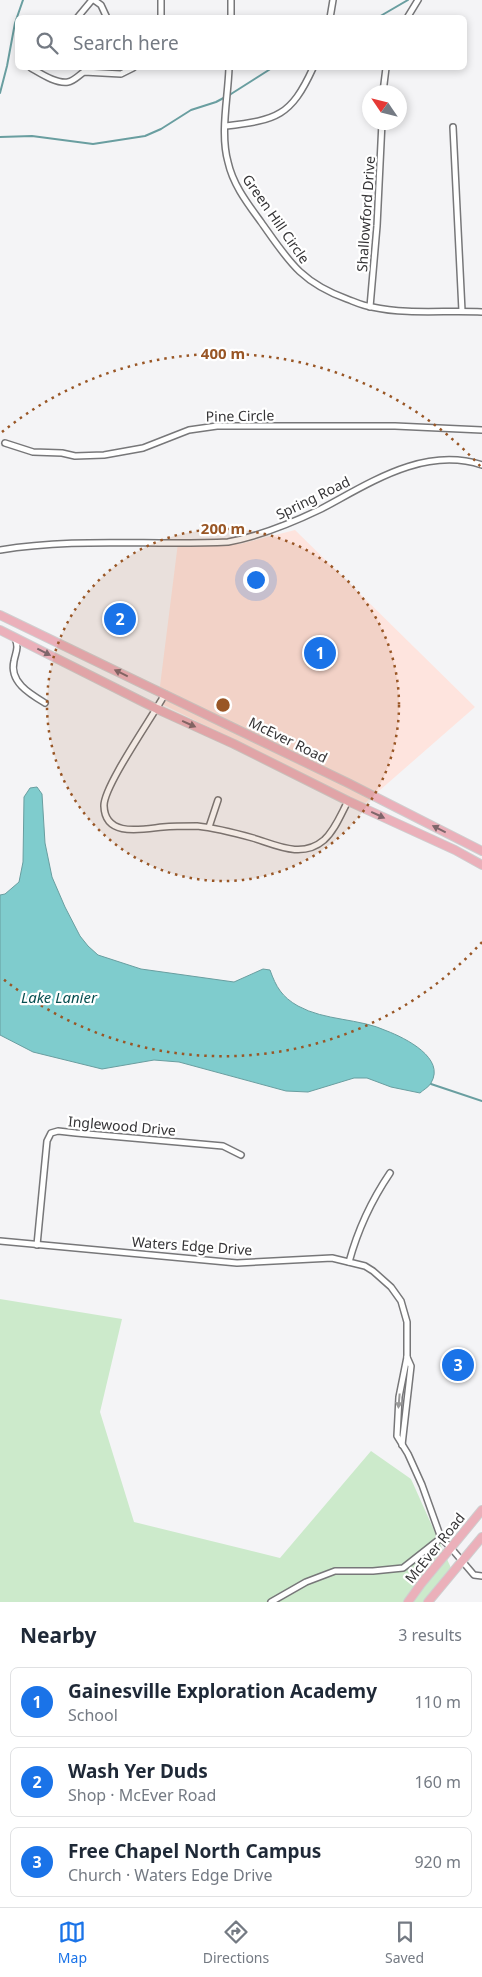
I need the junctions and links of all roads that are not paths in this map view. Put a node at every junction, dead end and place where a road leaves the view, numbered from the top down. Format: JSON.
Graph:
{"nodes":[{"id":1,"x":93,"y":0,"type":"edge"},
{"id":2,"x":161,"y":0,"type":"edge"},
{"id":3,"x":231,"y":0,"type":"edge"},
{"id":4,"x":333,"y":0,"type":"edge"},
{"id":5,"x":418,"y":0,"type":"edge"},
{"id":6,"x":80,"y":15,"type":"edge"},
{"id":7,"x":106,"y":15,"type":"edge"},
{"id":8,"x":161,"y":15,"type":"edge"},
{"id":9,"x":231,"y":15,"type":"edge"},
{"id":10,"x":330,"y":15,"type":"edge"},
{"id":11,"x":409,"y":15,"type":"edge"},
{"id":12,"x":36,"y":70,"type":"edge"},
{"id":13,"x":127,"y":70,"type":"edge"},
{"id":14,"x":229,"y":70,"type":"edge"},
{"id":15,"x":312,"y":70,"type":"edge"},
{"id":16,"x":386,"y":70,"type":"edge"},
{"id":17,"x":384,"y":85,"type":"edge"},
{"id":18,"x":226,"y":126,"type":"junction"},
{"id":19,"x":453,"y":127,"type":"dead end"},
{"id":20,"x":382,"y":130,"type":"edge"},
{"id":21,"x":370,"y":307,"type":"junction"},
{"id":22,"x":462,"y":311,"type":"junction"},
{"id":23,"x":482,"y":312,"type":"edge"},
{"id":24,"x":482,"y":430,"type":"edge"},
{"id":25,"x":5,"y":443,"type":"dead end"},
{"id":26,"x":482,"y":465,"type":"edge"},
{"id":27,"x":0,"y":550,"type":"edge"},
{"id":28,"x":2,"y":615,"type":"edge"},
{"id":29,"x":0,"y":630,"type":"edge"},
{"id":30,"x":15,"y":638,"type":"junction"},
{"id":31,"x":165,"y":694,"type":"junction"},
{"id":32,"x":45,"y":703,"type":"dead end"},
{"id":33,"x":157,"y":709,"type":"junction"},
{"id":34,"x":218,"y":800,"type":"dead end"},
{"id":35,"x":348,"y":801,"type":"junction"},
{"id":36,"x":209,"y":828,"type":"junction"},
{"id":37,"x":482,"y":851,"type":"edge"},
{"id":38,"x":482,"y":865,"type":"edge"},
{"id":39,"x":241,"y":1155,"type":"dead end"},
{"id":40,"x":390,"y":1173,"type":"dead end"},
{"id":41,"x":0,"y":1242,"type":"edge"},
{"id":42,"x":38,"y":1244,"type":"junction"},
{"id":43,"x":349,"y":1262,"type":"junction"},
{"id":44,"x":407,"y":1357,"type":"junction"},
{"id":45,"x":402,"y":1446,"type":"junction"},
{"id":46,"x":482,"y":1510,"type":"edge"},
{"id":47,"x":482,"y":1537,"type":"edge"},
{"id":48,"x":441,"y":1538,"type":"junction"},
{"id":49,"x":452,"y":1548,"type":"junction"},
{"id":50,"x":462,"y":1562,"type":"junction"},
{"id":51,"x":482,"y":1576,"type":"edge"},
{"id":52,"x":271,"y":1602,"type":"edge"},
{"id":53,"x":408,"y":1602,"type":"edge"},
{"id":54,"x":428,"y":1602,"type":"edge"}],
"edges":[{"from":1,"to":6,"type":"street"},
{"from":1,"to":7,"type":"street"},
{"from":2,"to":8,"type":"street"},
{"from":3,"to":9,"type":"street"},
{"from":4,"to":10,"type":"street"},
{"from":5,"to":11,"type":"street"},
{"from":12,"to":13,"type":"street"},
{"from":14,"to":18,"type":"street","name":"Green Hill Circle"},
{"from":15,"to":18,"type":"street"},
{"from":16,"to":17,"type":"street"},
{"from":18,"to":21,"type":"street","name":"Green Hill Circle"},
{"from":19,"to":22,"type":"street"},
{"from":20,"to":21,"type":"street","name":"Shallowford Drive"},
{"from":21,"to":22,"type":"street","name":"Green Hill Circle"},
{"from":22,"to":23,"type":"street","name":"Green Hill Circle"},
{"from":24,"to":25,"type":"street","name":"Pine Circle"},
{"from":26,"to":27,"type":"street","name":"Spring Road"},
{"from":31,"to":28,"type":"main road","name":"McEver Road","one_way":true},
{"from":29,"to":30,"type":"main road","name":"McEver Road"},
{"from":30,"to":32,"type":"street"},
{"from":30,"to":33,"type":"main road","name":"McEver Road","one_way":true},
{"from":31,"to":33,"type":"street"},
{"from":37,"to":31,"type":"main road","name":"McEver Road","one_way":true},
{"from":33,"to":35,"type":"main road","name":"McEver Road","one_way":true},
{"from":33,"to":36,"type":"street"},
{"from":34,"to":36,"type":"street"},
{"from":35,"to":36,"type":"street"},
{"from":35,"to":38,"type":"main road","name":"McEver Road","one_way":true},
{"from":39,"to":42,"type":"street","name":"Inglewood Drive"},
{"from":40,"to":43,"type":"street"},
{"from":41,"to":42,"type":"street","name":"Waters Edge Drive"},
{"from":42,"to":43,"type":"street","name":"Waters Edge Drive"},
{"from":43,"to":44,"type":"street","name":"Waters Edge Drive"},
{"from":44,"to":45,"type":"street","name":"Waters Edge Drive"},
{"from":44,"to":45,"type":"street","name":"Waters Edge Drive","one_way":true},
{"from":45,"to":48,"type":"street","name":"Waters Edge Drive"},
{"from":46,"to":49,"type":"main road","name":"McEver Road"},
{"from":47,"to":50,"type":"main road","name":"McEver Road"},
{"from":48,"to":49,"type":"street","name":"Waters Edge Drive"},
{"from":48,"to":52,"type":"street"},
{"from":49,"to":50,"type":"street","name":"Waters Edge Drive"},
{"from":49,"to":53,"type":"main road","name":"McEver Road"},
{"from":50,"to":51,"type":"street","name":"Waters Edge Drive"},
{"from":50,"to":54,"type":"main road","name":"McEver Road"}]}
